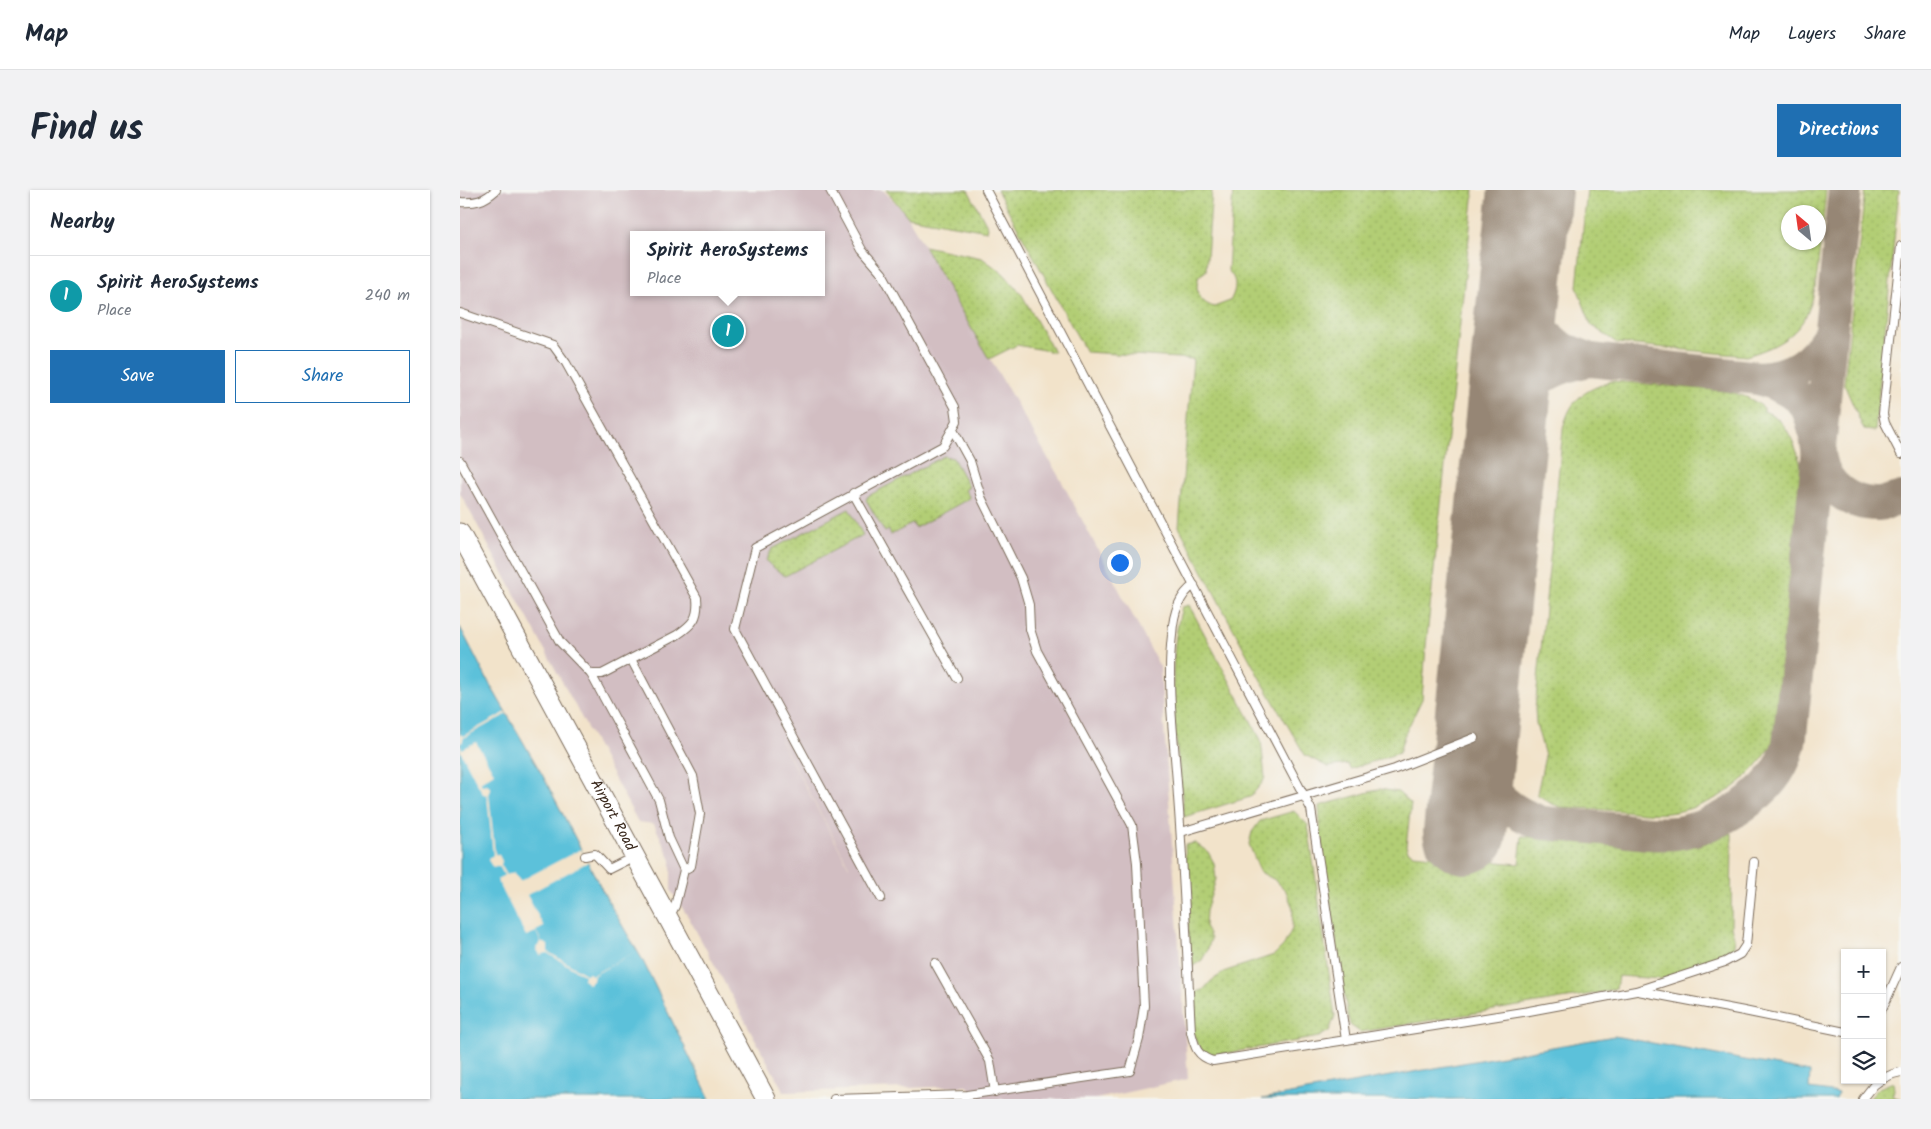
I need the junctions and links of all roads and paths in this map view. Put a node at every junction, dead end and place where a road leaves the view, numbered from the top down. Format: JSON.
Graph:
{"nodes":[{"id":1,"x":496,"y":190,"type":"edge"},
{"id":2,"x":830,"y":190,"type":"edge"},
{"id":3,"x":986,"y":190,"type":"edge"},
{"id":4,"x":460,"y":202,"type":"edge"},
{"id":5,"x":1901,"y":246,"type":"edge"},
{"id":6,"x":460,"y":313,"type":"edge"},
{"id":7,"x":953,"y":430,"type":"junction"},
{"id":8,"x":1900,"y":451,"type":"edge"},
{"id":9,"x":460,"y":461,"type":"edge"},
{"id":10,"x":853,"y":493,"type":"junction"},
{"id":11,"x":460,"y":533,"type":"edge"},
{"id":12,"x":1194,"y":585,"type":"junction"},
{"id":13,"x":632,"y":658,"type":"junction"},
{"id":14,"x":591,"y":674,"type":"junction"},
{"id":15,"x":957,"y":678,"type":"dead end"},
{"id":16,"x":1474,"y":738,"type":"dead end"},
{"id":17,"x":1304,"y":795,"type":"junction"},
{"id":18,"x":1181,"y":832,"type":"junction"},
{"id":19,"x":584,"y":856,"type":"dead end"},
{"id":20,"x":635,"y":856,"type":"junction"},
{"id":21,"x":1754,"y":862,"type":"dead end"},
{"id":22,"x":684,"y":870,"type":"junction"},
{"id":23,"x":881,"y":898,"type":"dead end"},
{"id":24,"x":669,"y":918,"type":"junction"},
{"id":25,"x":935,"y":963,"type":"dead end"},
{"id":26,"x":1901,"y":967,"type":"edge"},
{"id":27,"x":1636,"y":991,"type":"junction"},
{"id":28,"x":1886,"y":994,"type":"edge"},
{"id":29,"x":1841,"y":1031,"type":"edge"},
{"id":30,"x":1346,"y":1040,"type":"junction"},
{"id":31,"x":1901,"y":1072,"type":"edge"},
{"id":32,"x":1886,"y":1077,"type":"edge"},
{"id":33,"x":1871,"y":1084,"type":"edge"},
{"id":34,"x":996,"y":1092,"type":"junction"},
{"id":35,"x":766,"y":1099,"type":"edge"},
{"id":36,"x":834,"y":1099,"type":"edge"},
{"id":37,"x":1863,"y":1099,"type":"edge"}],
"edges":[{"from":1,"to":4,"type":"lane"},
{"from":2,"to":7,"type":"lane"},
{"from":3,"to":12,"type":"lane"},
{"from":5,"to":8,"type":"lane"},
{"from":6,"to":13,"type":"lane"},
{"from":7,"to":10,"type":"lane"},
{"from":7,"to":34,"type":"lane"},
{"from":9,"to":14,"type":"lane"},
{"from":10,"to":15,"type":"lane"},
{"from":10,"to":23,"type":"lane"},
{"from":11,"to":20,"type":"street","name":"Airport Road"},
{"from":12,"to":17,"type":"lane"},
{"from":12,"to":18,"type":"lane"},
{"from":13,"to":14,"type":"lane"},
{"from":13,"to":22,"type":"lane"},
{"from":14,"to":22,"type":"lane"},
{"from":16,"to":17,"type":"lane"},
{"from":17,"to":18,"type":"lane"},
{"from":17,"to":30,"type":"lane"},
{"from":18,"to":30,"type":"lane"},
{"from":19,"to":20,"type":"lane"},
{"from":20,"to":24,"type":"street","name":"Airport Road"},
{"from":21,"to":27,"type":"lane"},
{"from":22,"to":24,"type":"lane"},
{"from":24,"to":35,"type":"street","name":"Airport Road"},
{"from":25,"to":34,"type":"lane"},
{"from":26,"to":28,"type":"lane"},
{"from":27,"to":29,"type":"lane"},
{"from":27,"to":30,"type":"lane"},
{"from":31,"to":32,"type":"lane"},
{"from":33,"to":37,"type":"lane"},
{"from":34,"to":36,"type":"lane"}]}
